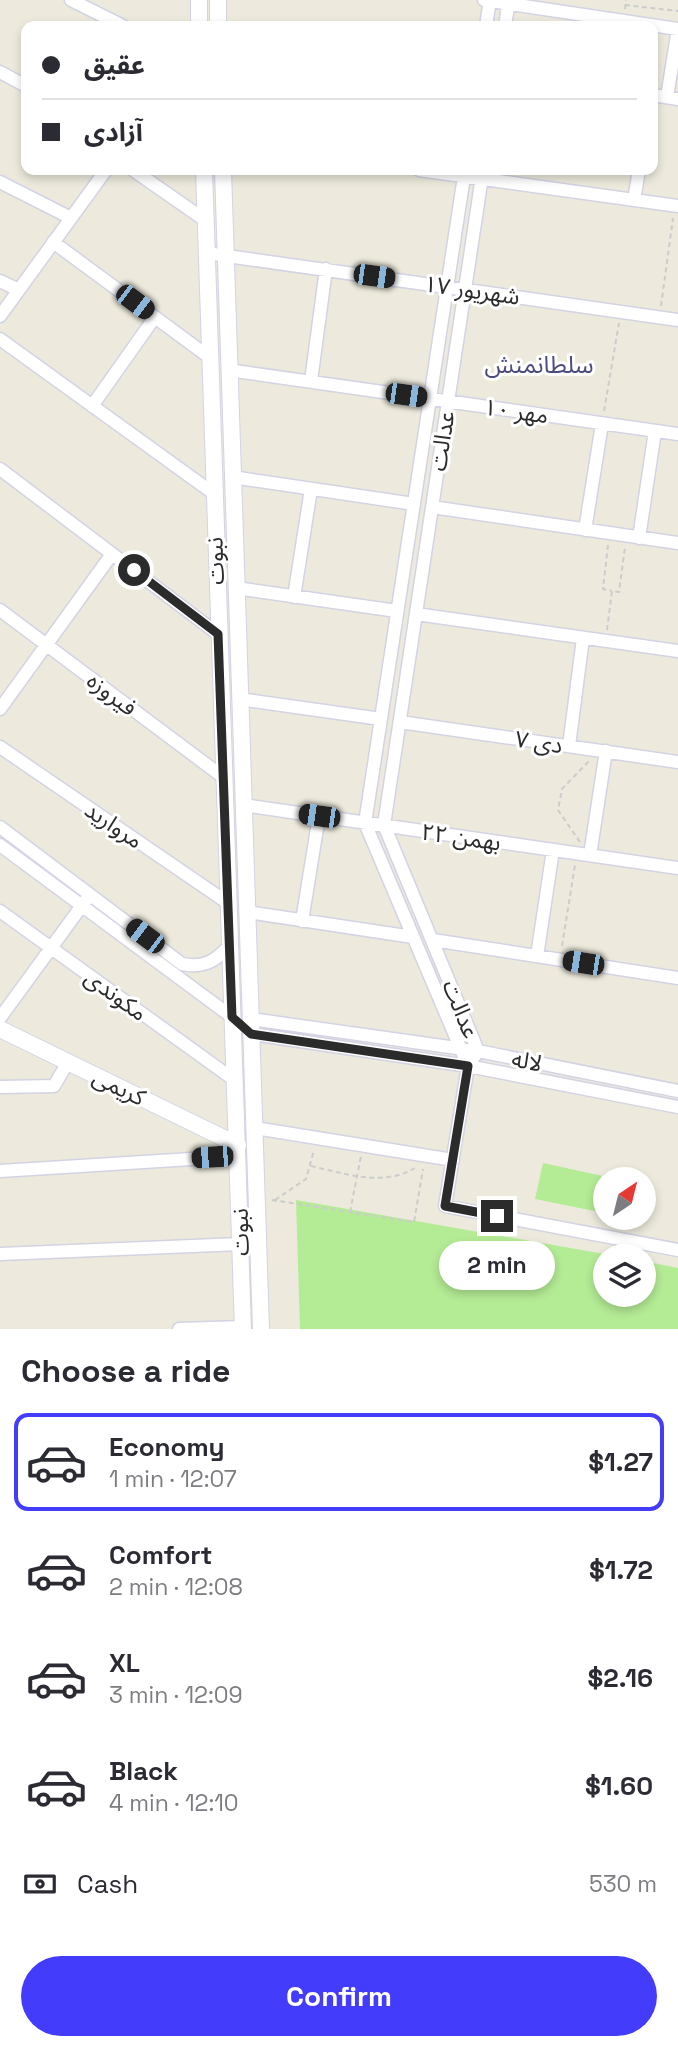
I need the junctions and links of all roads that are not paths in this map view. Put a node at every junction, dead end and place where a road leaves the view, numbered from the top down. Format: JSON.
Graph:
{"nodes":[{"id":1,"x":71,"y":0,"type":"edge"},
{"id":2,"x":199,"y":0,"type":"edge"},
{"id":3,"x":218,"y":0,"type":"edge"},
{"id":4,"x":484,"y":0,"type":"edge"},
{"id":5,"x":490,"y":0,"type":"edge"},
{"id":6,"x":508,"y":2,"type":"edge"},
{"id":7,"x":112,"y":21,"type":"edge"},
{"id":8,"x":200,"y":21,"type":"edge"},
{"id":9,"x":218,"y":21,"type":"edge"},
{"id":10,"x":487,"y":21,"type":"edge"},
{"id":11,"x":506,"y":21,"type":"edge"},
{"id":12,"x":628,"y":21,"type":"edge"},
{"id":13,"x":658,"y":26,"type":"edge"},
{"id":14,"x":678,"y":29,"type":"edge"},
{"id":15,"x":0,"y":72,"type":"edge"},
{"id":16,"x":21,"y":83,"type":"edge"},
{"id":17,"x":673,"y":98,"type":"edge"},
{"id":18,"x":102,"y":175,"type":"edge"},
{"id":19,"x":140,"y":175,"type":"edge"},
{"id":20,"x":204,"y":175,"type":"edge"},
{"id":21,"x":223,"y":175,"type":"edge"},
{"id":22,"x":464,"y":175,"type":"edge"},
{"id":23,"x":482,"y":175,"type":"edge"},
{"id":24,"x":488,"y":175,"type":"edge"},
{"id":25,"x":638,"y":175,"type":"edge"},
{"id":26,"x":0,"y":182,"type":"edge"},
{"id":27,"x":634,"y":200,"type":"junction"},
{"id":28,"x":676,"y":206,"type":"edge"},
{"id":29,"x":71,"y":219,"type":"junction"},
{"id":30,"x":205,"y":220,"type":"junction"},
{"id":31,"x":54,"y":242,"type":"junction"},
{"id":32,"x":206,"y":253,"type":"junction"},
{"id":33,"x":225,"y":255,"type":"junction"},
{"id":34,"x":326,"y":269,"type":"junction"},
{"id":35,"x":0,"y":281,"type":"edge"},
{"id":36,"x":447,"y":287,"type":"junction"},
{"id":37,"x":465,"y":289,"type":"junction"},
{"id":38,"x":19,"y":290,"type":"junction"},
{"id":39,"x":0,"y":316,"type":"edge"},
{"id":40,"x":155,"y":317,"type":"junction"},
{"id":41,"x":678,"y":320,"type":"edge"},
{"id":42,"x":0,"y":339,"type":"edge"},
{"id":43,"x":209,"y":357,"type":"junction"},
{"id":44,"x":228,"y":370,"type":"junction"},
{"id":45,"x":311,"y":381,"type":"junction"},
{"id":46,"x":430,"y":399,"type":"junction"},
{"id":47,"x":448,"y":401,"type":"junction"},
{"id":48,"x":92,"y":405,"type":"junction"},
{"id":49,"x":602,"y":424,"type":"junction"},
{"id":50,"x":655,"y":431,"type":"junction"},
{"id":51,"x":678,"y":434,"type":"edge"},
{"id":52,"x":0,"y":469,"type":"edge"},
{"id":53,"x":232,"y":477,"type":"junction"},
{"id":54,"x":311,"y":489,"type":"junction"},
{"id":55,"x":213,"y":493,"type":"junction"},
{"id":56,"x":414,"y":504,"type":"junction"},
{"id":57,"x":432,"y":507,"type":"junction"},
{"id":58,"x":585,"y":530,"type":"junction"},
{"id":59,"x":633,"y":537,"type":"junction"},
{"id":60,"x":678,"y":543,"type":"edge"},
{"id":61,"x":112,"y":554,"type":"junction"},
{"id":62,"x":236,"y":588,"type":"junction"},
{"id":63,"x":294,"y":597,"type":"junction"},
{"id":64,"x":0,"y":610,"type":"edge"},
{"id":65,"x":397,"y":611,"type":"junction"},
{"id":66,"x":416,"y":614,"type":"junction"},
{"id":67,"x":218,"y":634,"type":"junction"},
{"id":68,"x":583,"y":638,"type":"junction"},
{"id":69,"x":47,"y":645,"type":"junction"},
{"id":70,"x":678,"y":652,"type":"edge"},
{"id":71,"x":240,"y":699,"type":"junction"},
{"id":72,"x":0,"y":709,"type":"edge"},
{"id":73,"x":381,"y":719,"type":"junction"},
{"id":74,"x":400,"y":722,"type":"junction"},
{"id":75,"x":569,"y":746,"type":"junction"},
{"id":76,"x":0,"y":747,"type":"edge"},
{"id":77,"x":603,"y":751,"type":"junction"},
{"id":78,"x":678,"y":762,"type":"edge"},
{"id":79,"x":223,"y":777,"type":"junction"},
{"id":80,"x":243,"y":805,"type":"junction"},
{"id":81,"x":319,"y":816,"type":"junction"},
{"id":82,"x":366,"y":823,"type":"junction"},
{"id":83,"x":384,"y":825,"type":"junction"},
{"id":84,"x":0,"y":827,"type":"edge"},
{"id":85,"x":0,"y":845,"type":"edge"},
{"id":86,"x":553,"y":850,"type":"junction"},
{"id":87,"x":583,"y":855,"type":"junction"},
{"id":88,"x":678,"y":868,"type":"edge"},
{"id":89,"x":90,"y":894,"type":"junction"},
{"id":90,"x":228,"y":903,"type":"junction"},
{"id":91,"x":81,"y":906,"type":"junction"},
{"id":92,"x":0,"y":911,"type":"edge"},
{"id":93,"x":247,"y":912,"type":"junction"},
{"id":94,"x":302,"y":920,"type":"junction"},
{"id":95,"x":413,"y":937,"type":"junction"},
{"id":96,"x":433,"y":940,"type":"junction"},
{"id":97,"x":229,"y":946,"type":"junction"},
{"id":98,"x":50,"y":947,"type":"junction"},
{"id":99,"x":537,"y":956,"type":"junction"},
{"id":100,"x":678,"y":978,"type":"edge"},
{"id":101,"x":232,"y":1017,"type":"junction"},
{"id":102,"x":0,"y":1018,"type":"edge"},
{"id":103,"x":251,"y":1026,"type":"junction"},
{"id":104,"x":0,"y":1029,"type":"edge"},
{"id":105,"x":459,"y":1049,"type":"junction"},
{"id":106,"x":478,"y":1051,"type":"junction"},
{"id":107,"x":232,"y":1053,"type":"junction"},
{"id":108,"x":252,"y":1054,"type":"junction"},
{"id":109,"x":68,"y":1062,"type":"junction"},
{"id":110,"x":468,"y":1066,"type":"junction"},
{"id":111,"x":233,"y":1079,"type":"junction"},
{"id":112,"x":0,"y":1087,"type":"edge"},
{"id":113,"x":678,"y":1091,"type":"edge"},
{"id":114,"x":678,"y":1107,"type":"edge"},
{"id":115,"x":255,"y":1128,"type":"junction"},
{"id":116,"x":239,"y":1150,"type":"junction"},
{"id":117,"x":453,"y":1160,"type":"junction"},
{"id":118,"x":0,"y":1171,"type":"edge"},
{"id":119,"x":240,"y":1244,"type":"junction"},
{"id":120,"x":259,"y":1244,"type":"junction"},
{"id":121,"x":678,"y":1250,"type":"edge"},
{"id":122,"x":0,"y":1254,"type":"edge"},
{"id":123,"x":243,"y":1328,"type":"edge"},
{"id":124,"x":179,"y":1329,"type":"edge"},
{"id":125,"x":261,"y":1329,"type":"edge"}],
"edges":[{"from":1,"to":7,"type":"street"},
{"from":2,"to":8,"type":"street"},
{"from":3,"to":9,"type":"street"},
{"from":4,"to":5,"type":"street"},
{"from":5,"to":6,"type":"street"},
{"from":5,"to":10,"type":"street"},
{"from":6,"to":11,"type":"street"},
{"from":6,"to":12,"type":"street"},
{"from":13,"to":14,"type":"street"},
{"from":14,"to":17,"type":"street"},
{"from":15,"to":16,"type":"street"},
{"from":18,"to":29,"type":"street"},
{"from":19,"to":30,"type":"street"},
{"from":20,"to":30,"type":"street","name":"نبوت"},
{"from":21,"to":33,"type":"street","name":"نبوت"},
{"from":22,"to":36,"type":"street","name":"عدالت"},
{"from":23,"to":37,"type":"street","name":"عدالت"},
{"from":24,"to":27,"type":"street"},
{"from":25,"to":27,"type":"street"},
{"from":26,"to":29,"type":"street"},
{"from":27,"to":28,"type":"street"},
{"from":29,"to":31,"type":"street"},
{"from":30,"to":32,"type":"street","name":"نبوت"},
{"from":31,"to":38,"type":"street"},
{"from":31,"to":40,"type":"street"},
{"from":32,"to":33,"type":"street","name":"۱۷ شهریور"},
{"from":32,"to":43,"type":"street","name":"نبوت"},
{"from":33,"to":34,"type":"street","name":"۱۷ شهریور"},
{"from":33,"to":44,"type":"street","name":"نبوت"},
{"from":34,"to":36,"type":"street","name":"۱۷ شهریور"},
{"from":34,"to":45,"type":"street"},
{"from":35,"to":38,"type":"street"},
{"from":36,"to":37,"type":"street","name":"۱۷ شهریور"},
{"from":36,"to":46,"type":"street","name":"عدالت"},
{"from":37,"to":41,"type":"street","name":"۱۷ شهریور"},
{"from":37,"to":47,"type":"street","name":"عدالت"},
{"from":38,"to":39,"type":"street"},
{"from":40,"to":43,"type":"street"},
{"from":40,"to":48,"type":"street"},
{"from":42,"to":48,"type":"street"},
{"from":43,"to":55,"type":"street","name":"نبوت"},
{"from":44,"to":45,"type":"street","name":"۱۰ مهر"},
{"from":44,"to":53,"type":"street","name":"نبوت"},
{"from":45,"to":46,"type":"street","name":"۱۰ مهر"},
{"from":46,"to":47,"type":"street","name":"۱۰ مهر"},
{"from":46,"to":56,"type":"street","name":"عدالت"},
{"from":47,"to":49,"type":"street","name":"۱۰ مهر"},
{"from":47,"to":57,"type":"street","name":"عدالت"},
{"from":48,"to":55,"type":"street"},
{"from":49,"to":50,"type":"street","name":"۱۰ مهر"},
{"from":49,"to":58,"type":"street"},
{"from":50,"to":51,"type":"street","name":"۱۰ مهر"},
{"from":50,"to":59,"type":"street"},
{"from":52,"to":61,"type":"street"},
{"from":53,"to":54,"type":"street"},
{"from":53,"to":62,"type":"street","name":"نبوت"},
{"from":54,"to":56,"type":"street"},
{"from":54,"to":63,"type":"street"},
{"from":55,"to":67,"type":"street","name":"نبوت"},
{"from":56,"to":65,"type":"street","name":"عدالت"},
{"from":57,"to":58,"type":"street"},
{"from":57,"to":66,"type":"street","name":"عدالت"},
{"from":58,"to":59,"type":"street"},
{"from":59,"to":60,"type":"street"},
{"from":61,"to":67,"type":"street"},
{"from":61,"to":69,"type":"street"},
{"from":62,"to":63,"type":"street"},
{"from":62,"to":71,"type":"street","name":"نبوت"},
{"from":63,"to":65,"type":"street"},
{"from":64,"to":69,"type":"street","name":"فیروزه"},
{"from":65,"to":73,"type":"street","name":"عدالت"},
{"from":66,"to":68,"type":"street"},
{"from":66,"to":74,"type":"street","name":"عدالت"},
{"from":67,"to":79,"type":"street","name":"نبوت"},
{"from":68,"to":70,"type":"street"},
{"from":68,"to":75,"type":"street"},
{"from":69,"to":72,"type":"street"},
{"from":69,"to":79,"type":"street","name":"فیروزه"},
{"from":71,"to":73,"type":"street"},
{"from":71,"to":80,"type":"street","name":"نبوت"},
{"from":73,"to":82,"type":"street","name":"عدالت"},
{"from":74,"to":75,"type":"street","name":"۷ دی"},
{"from":74,"to":83,"type":"street","name":"عدالت"},
{"from":75,"to":77,"type":"street","name":"۷ دی"},
{"from":76,"to":90,"type":"street","name":"مروارید"},
{"from":77,"to":78,"type":"street","name":"۷ دی"},
{"from":77,"to":87,"type":"street"},
{"from":79,"to":90,"type":"street","name":"نبوت"},
{"from":80,"to":81,"type":"street","name":"۲۲ بهمن"},
{"from":80,"to":93,"type":"street","name":"نبوت"},
{"from":81,"to":82,"type":"street","name":"۲۲ بهمن"},
{"from":81,"to":94,"type":"street"},
{"from":82,"to":83,"type":"street","name":"۲۲ بهمن"},
{"from":82,"to":95,"type":"street","name":"عدالت"},
{"from":83,"to":86,"type":"street","name":"۲۲ بهمن"},
{"from":83,"to":96,"type":"street","name":"عدالت"},
{"from":84,"to":89,"type":"street"},
{"from":85,"to":91,"type":"street"},
{"from":86,"to":87,"type":"street","name":"۲۲ بهمن"},
{"from":86,"to":99,"type":"street"},
{"from":87,"to":88,"type":"street","name":"۲۲ بهمن"},
{"from":89,"to":91,"type":"street"},
{"from":89,"to":97,"type":"street"},
{"from":90,"to":97,"type":"street","name":"نبوت"},
{"from":91,"to":98,"type":"street"},
{"from":91,"to":101,"type":"street"},
{"from":92,"to":98,"type":"street","name":"مکوندی"},
{"from":93,"to":94,"type":"street"},
{"from":93,"to":103,"type":"street","name":"نبوت"},
{"from":94,"to":95,"type":"street"},
{"from":95,"to":105,"type":"street","name":"عدالت"},
{"from":96,"to":99,"type":"street"},
{"from":96,"to":106,"type":"street","name":"عدالت"},
{"from":97,"to":101,"type":"street","name":"نبوت"},
{"from":98,"to":102,"type":"street"},
{"from":98,"to":111,"type":"street","name":"مکوندی"},
{"from":99,"to":100,"type":"street"},
{"from":101,"to":103,"type":"street"},
{"from":101,"to":107,"type":"street","name":"نبوت"},
{"from":103,"to":105,"type":"street","name":"لاله"},
{"from":103,"to":108,"type":"street","name":"نبوت"},
{"from":103,"to":110,"type":"street","name":"لاله"},
{"from":104,"to":109,"type":"street","name":"کریمی"},
{"from":105,"to":106,"type":"street","name":"لاله"},
{"from":105,"to":110,"type":"street","name":"عدالت"},
{"from":106,"to":110,"type":"street","name":"عدالت"},
{"from":106,"to":113,"type":"street","name":"لاله"},
{"from":107,"to":108,"type":"street"},
{"from":107,"to":111,"type":"street","name":"نبوت"},
{"from":108,"to":115,"type":"street","name":"نبوت"},
{"from":109,"to":112,"type":"street"},
{"from":109,"to":116,"type":"street","name":"کریمی"},
{"from":110,"to":114,"type":"street","name":"لاله"},
{"from":110,"to":117,"type":"street"},
{"from":111,"to":116,"type":"street","name":"نبوت"},
{"from":115,"to":117,"type":"street"},
{"from":115,"to":120,"type":"street","name":"نبوت"},
{"from":116,"to":118,"type":"street"},
{"from":116,"to":119,"type":"street","name":"نبوت"},
{"from":117,"to":121,"type":"street"},
{"from":119,"to":120,"type":"street"},
{"from":119,"to":122,"type":"street"},
{"from":119,"to":123,"type":"street","name":"نبوت"},
{"from":120,"to":125,"type":"street","name":"نبوت"},
{"from":123,"to":124,"type":"street"}]}
